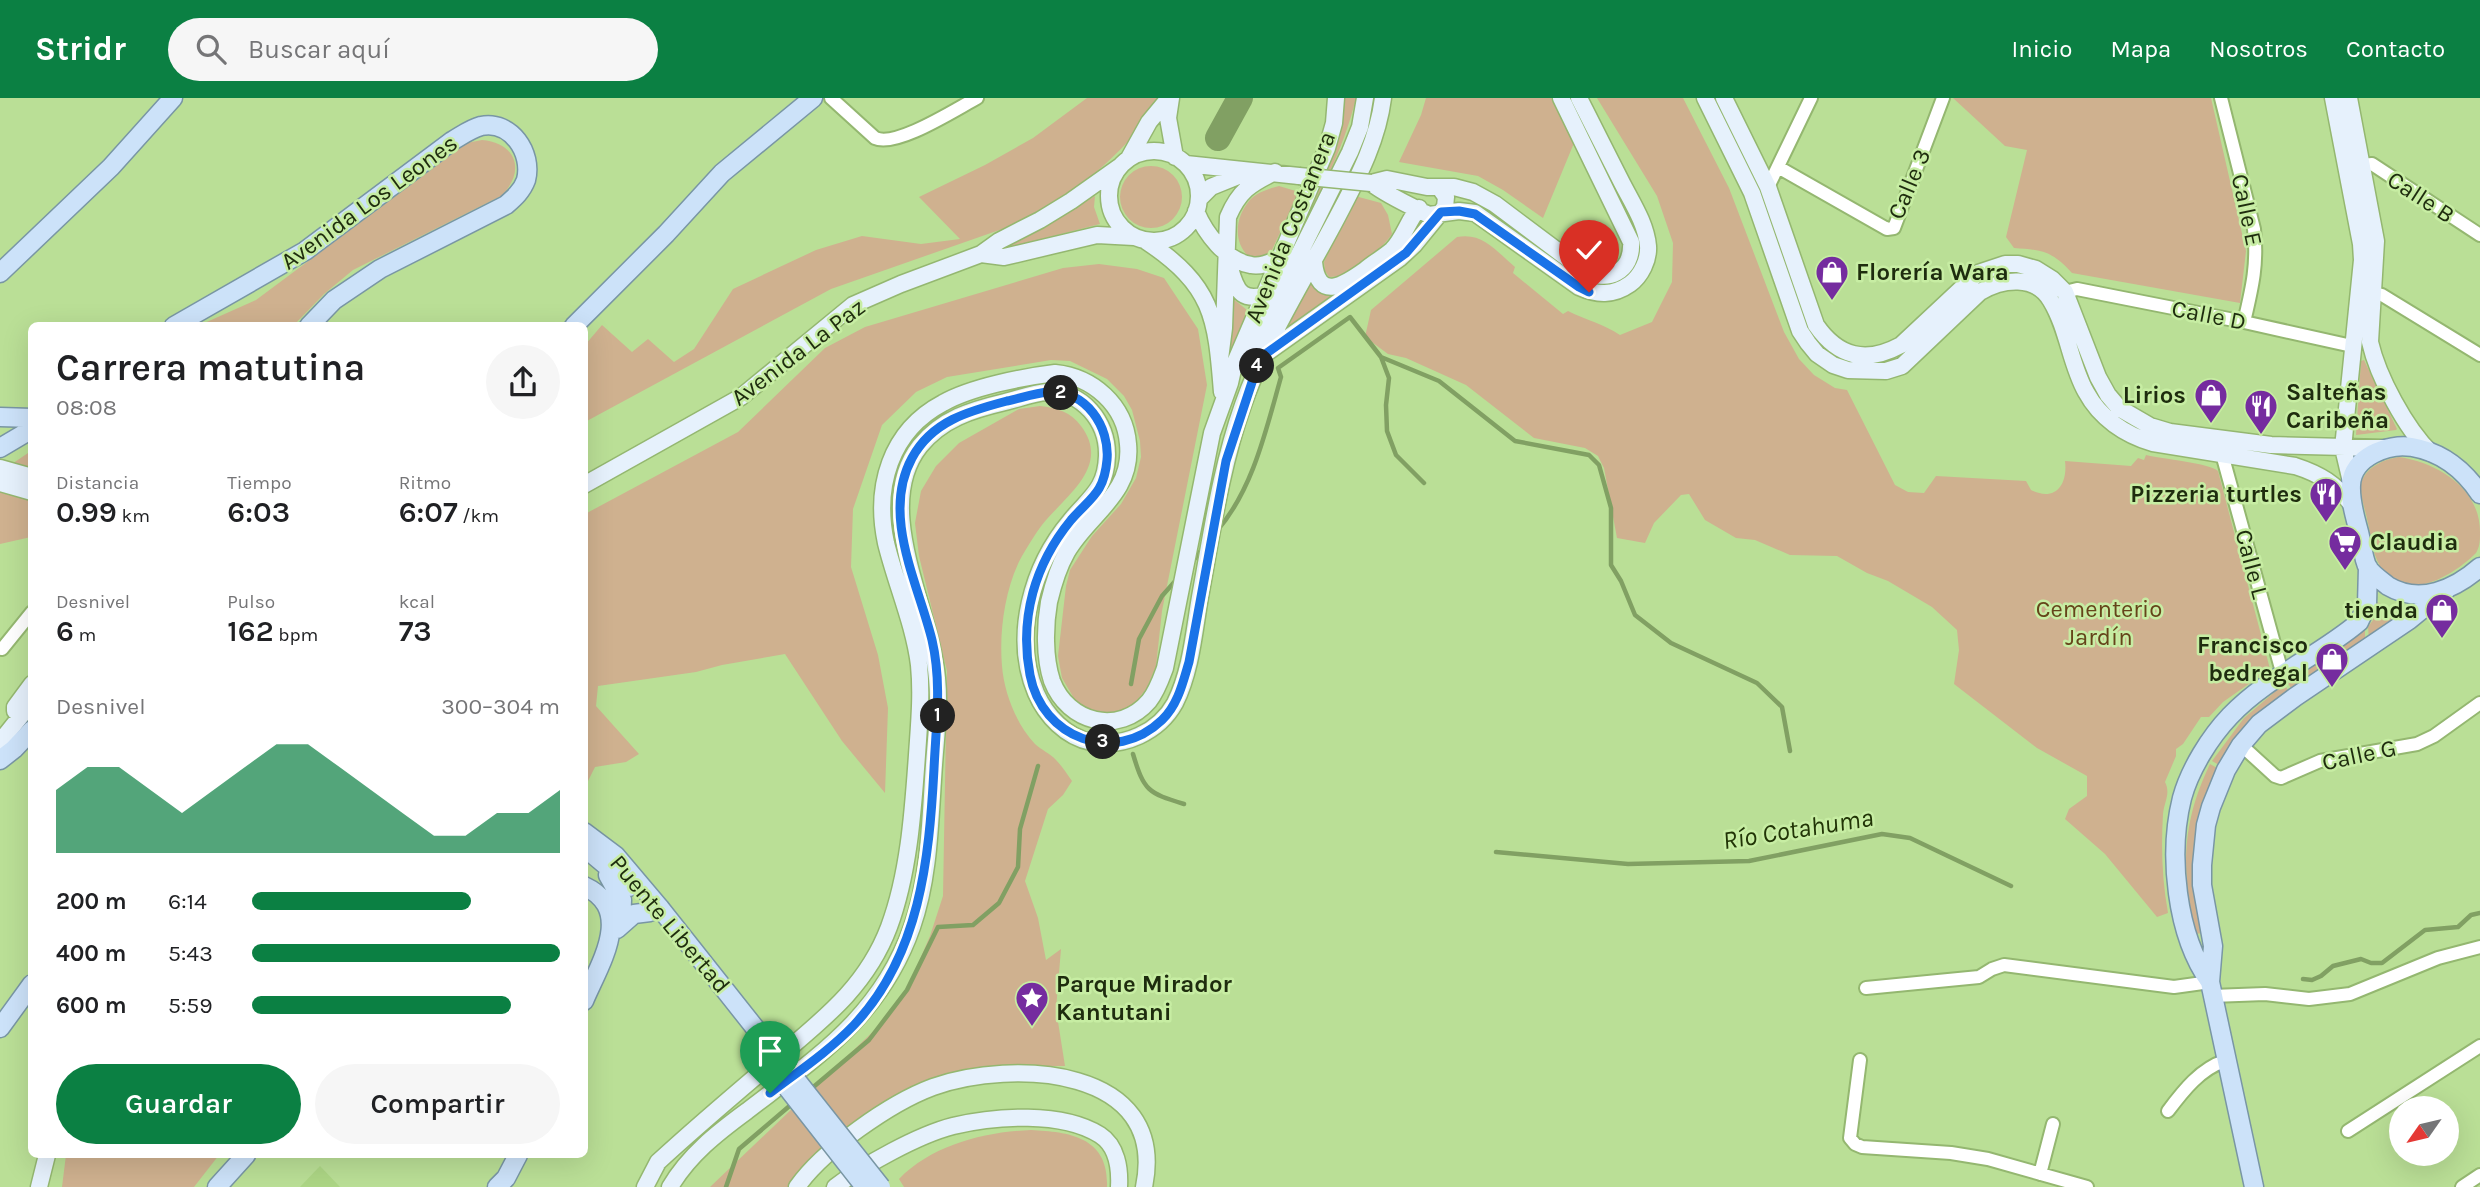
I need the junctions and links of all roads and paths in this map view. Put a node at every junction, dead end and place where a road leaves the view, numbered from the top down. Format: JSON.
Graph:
{"nodes":[{"id":1,"x":173,"y":98,"type":"edge"},
{"id":2,"x":813,"y":98,"type":"edge"},
{"id":3,"x":831,"y":98,"type":"edge"},
{"id":4,"x":977,"y":98,"type":"edge"},
{"id":5,"x":1170,"y":98,"type":"edge"},
{"id":6,"x":1336,"y":98,"type":"edge"},
{"id":7,"x":1365,"y":98,"type":"edge"},
{"id":8,"x":1383,"y":98,"type":"edge"},
{"id":9,"x":1579,"y":98,"type":"edge"},
{"id":10,"x":1705,"y":98,"type":"edge"},
{"id":11,"x":1724,"y":98,"type":"edge"},
{"id":12,"x":1811,"y":98,"type":"edge"},
{"id":13,"x":1943,"y":98,"type":"edge"},
{"id":14,"x":2221,"y":98,"type":"edge"},
{"id":15,"x":2333,"y":98,"type":"edge"},
{"id":16,"x":2349,"y":98,"type":"edge"},
{"id":17,"x":1564,"y":99,"type":"edge"},
{"id":18,"x":1180,"y":160,"type":"junction"},
{"id":19,"x":1124,"y":163,"type":"junction"},
{"id":20,"x":2353,"y":166,"type":"junction"},
{"id":21,"x":1778,"y":167,"type":"junction"},
{"id":22,"x":1248,"y":172,"type":"junction"},
{"id":23,"x":1275,"y":172,"type":"junction"},
{"id":24,"x":1371,"y":183,"type":"junction"},
{"id":25,"x":1433,"y":187,"type":"junction"},
{"id":26,"x":1760,"y":190,"type":"junction"},
{"id":27,"x":1392,"y":198,"type":"junction"},
{"id":28,"x":1197,"y":205,"type":"junction"},
{"id":29,"x":1419,"y":208,"type":"junction"},
{"id":30,"x":1500,"y":209,"type":"junction"},
{"id":31,"x":1441,"y":212,"type":"junction"},
{"id":32,"x":1490,"y":222,"type":"junction"},
{"id":33,"x":1404,"y":232,"type":"junction"},
{"id":34,"x":2480,"y":235,"type":"edge"},
{"id":35,"x":1140,"y":239,"type":"junction"},
{"id":36,"x":1227,"y":252,"type":"junction"},
{"id":37,"x":981,"y":254,"type":"junction"},
{"id":38,"x":1278,"y":259,"type":"junction"},
{"id":39,"x":1314,"y":262,"type":"junction"},
{"id":40,"x":1570,"y":271,"type":"junction"},
{"id":41,"x":1619,"y":271,"type":"junction"},
{"id":42,"x":0,"y":273,"type":"edge"},
{"id":43,"x":1629,"y":285,"type":"junction"},
{"id":44,"x":1281,"y":287,"type":"junction"},
{"id":45,"x":2374,"y":293,"type":"junction"},
{"id":46,"x":1262,"y":296,"type":"junction"},
{"id":47,"x":2058,"y":296,"type":"junction"},
{"id":48,"x":181,"y":322,"type":"edge"},
{"id":49,"x":313,"y":322,"type":"edge"},
{"id":50,"x":578,"y":322,"type":"edge"},
{"id":51,"x":2244,"y":322,"type":"junction"},
{"id":52,"x":2352,"y":346,"type":"junction"},
{"id":53,"x":1864,"y":355,"type":"junction"},
{"id":54,"x":2480,"y":355,"type":"edge"},
{"id":55,"x":1260,"y":358,"type":"junction"},
{"id":56,"x":1220,"y":359,"type":"junction"},
{"id":57,"x":1865,"y":372,"type":"junction"},
{"id":58,"x":1230,"y":383,"type":"junction"},
{"id":59,"x":1223,"y":402,"type":"junction"},
{"id":60,"x":0,"y":417,"type":"edge"},
{"id":61,"x":28,"y":418,"type":"edge"},
{"id":62,"x":28,"y":431,"type":"edge"},
{"id":63,"x":2223,"y":446,"type":"junction"},
{"id":64,"x":2343,"y":447,"type":"junction"},
{"id":65,"x":0,"y":448,"type":"edge"},
{"id":66,"x":2386,"y":448,"type":"junction"},
{"id":67,"x":2431,"y":453,"type":"junction"},
{"id":68,"x":0,"y":468,"type":"edge"},
{"id":69,"x":28,"y":476,"type":"edge"},
{"id":70,"x":2351,"y":482,"type":"junction"},
{"id":71,"x":0,"y":483,"type":"edge"},
{"id":72,"x":588,"y":483,"type":"edge"},
{"id":73,"x":28,"y":491,"type":"edge"},
{"id":74,"x":2480,"y":494,"type":"edge"},
{"id":75,"x":2352,"y":505,"type":"junction"},
{"id":76,"x":2480,"y":567,"type":"edge"},
{"id":77,"x":2368,"y":568,"type":"junction"},
{"id":78,"x":2447,"y":589,"type":"junction"},
{"id":79,"x":28,"y":617,"type":"edge"},
{"id":80,"x":2,"y":649,"type":"dead end"},
{"id":81,"x":2286,"y":674,"type":"junction"},
{"id":82,"x":28,"y":689,"type":"edge"},
{"id":83,"x":2480,"y":703,"type":"edge"},
{"id":84,"x":28,"y":707,"type":"edge"},
{"id":85,"x":14,"y":724,"type":"junction"},
{"id":86,"x":28,"y":734,"type":"edge"},
{"id":87,"x":0,"y":742,"type":"edge"},
{"id":88,"x":2241,"y":745,"type":"junction"},
{"id":89,"x":0,"y":760,"type":"edge"},
{"id":90,"x":588,"y":844,"type":"edge"},
{"id":91,"x":588,"y":847,"type":"edge"},
{"id":92,"x":591,"y":890,"type":"edge"},
{"id":93,"x":654,"y":912,"type":"junction"},
{"id":94,"x":616,"y":930,"type":"junction"},
{"id":95,"x":2480,"y":947,"type":"edge"},
{"id":96,"x":1866,"y":988,"type":"dead end"},
{"id":97,"x":2211,"y":989,"type":"junction"},
{"id":98,"x":28,"y":990,"type":"edge"},
{"id":99,"x":588,"y":992,"type":"edge"},
{"id":100,"x":0,"y":1028,"type":"edge"},
{"id":101,"x":2480,"y":1046,"type":"edge"},
{"id":102,"x":1860,"y":1060,"type":"dead end"},
{"id":103,"x":2225,"y":1061,"type":"junction"},
{"id":104,"x":2168,"y":1111,"type":"dead end"},
{"id":105,"x":2053,"y":1124,"type":"dead end"},
{"id":106,"x":2348,"y":1131,"type":"dead end"},
{"id":107,"x":46,"y":1158,"type":"edge"},
{"id":108,"x":243,"y":1158,"type":"edge"},
{"id":109,"x":516,"y":1158,"type":"edge"},
{"id":110,"x":2040,"y":1174,"type":"junction"},
{"id":111,"x":2480,"y":1175,"type":"edge"},
{"id":112,"x":503,"y":1184,"type":"edge"},
{"id":113,"x":39,"y":1187,"type":"edge"},
{"id":114,"x":217,"y":1187,"type":"edge"},
{"id":115,"x":645,"y":1187,"type":"edge"},
{"id":116,"x":670,"y":1187,"type":"edge"},
{"id":117,"x":796,"y":1187,"type":"edge"},
{"id":118,"x":835,"y":1187,"type":"edge"},
{"id":119,"x":865,"y":1187,"type":"edge"},
{"id":120,"x":881,"y":1187,"type":"edge"},
{"id":121,"x":1119,"y":1187,"type":"edge"},
{"id":122,"x":1144,"y":1187,"type":"edge"},
{"id":123,"x":2087,"y":1187,"type":"edge"},
{"id":124,"x":2254,"y":1187,"type":"edge"},
{"id":125,"x":2462,"y":1187,"type":"edge"}],
"edges":[{"from":1,"to":42,"type":"main road"},
{"from":2,"to":50,"type":"main road"},
{"from":3,"to":4,"type":"street"},
{"from":5,"to":18,"type":"main road"},
{"from":5,"to":19,"type":"main road"},
{"from":6,"to":38,"type":"main road","name":"Avenida Costanera"},
{"from":7,"to":44,"type":"main road"},
{"from":8,"to":39,"type":"main road","name":"Avenida Costanera"},
{"from":9,"to":43,"type":"main road"},
{"from":10,"to":26,"type":"main road"},
{"from":11,"to":26,"type":"main road"},
{"from":12,"to":21,"type":"street"},
{"from":13,"to":21,"type":"street","name":"Calle 3"},
{"from":14,"to":51,"type":"street","name":"Calle E"},
{"from":15,"to":20,"type":"main road"},
{"from":16,"to":20,"type":"main road"},
{"from":17,"to":41,"type":"main road"},
{"from":18,"to":19,"type":"main road"},
{"from":18,"to":22,"type":"main road"},
{"from":18,"to":28,"type":"main road"},
{"from":19,"to":35,"type":"main road"},
{"from":19,"to":37,"type":"main road","name":"Avenida La Paz"},
{"from":20,"to":34,"type":"street","name":"Calle B"},
{"from":20,"to":45,"type":"main road"},
{"from":20,"to":52,"type":"main road"},
{"from":21,"to":26,"type":"street"},
{"from":22,"to":23,"type":"main road"},
{"from":22,"to":28,"type":"main road"},
{"from":23,"to":24,"type":"main road","bridge":true},
{"from":23,"to":36,"type":"main road"},
{"from":24,"to":25,"type":"main road"},
{"from":24,"to":27,"type":"main road"},
{"from":25,"to":29,"type":"main road"},
{"from":25,"to":30,"type":"main road"},
{"from":25,"to":31,"type":"main road"},
{"from":26,"to":53,"type":"main road"},
{"from":26,"to":57,"type":"main road"},
{"from":27,"to":29,"type":"main road"},
{"from":27,"to":33,"type":"main road"},
{"from":28,"to":35,"type":"main road"},
{"from":28,"to":36,"type":"main road"},
{"from":29,"to":31,"type":"main road"},
{"from":29,"to":33,"type":"main road"},
{"from":30,"to":32,"type":"main road"},
{"from":30,"to":40,"type":"main road"},
{"from":31,"to":32,"type":"main road"},
{"from":31,"to":55,"type":"main road"},
{"from":32,"to":40,"type":"main road"},
{"from":33,"to":39,"type":"main road"},
{"from":35,"to":37,"type":"main road","name":"Avenida La Paz"},
{"from":35,"to":56,"type":"main road"},
{"from":36,"to":38,"type":"main road"},
{"from":36,"to":46,"type":"main road"},
{"from":36,"to":56,"type":"main road"},
{"from":37,"to":72,"type":"main road","name":"Avenida La Paz"},
{"from":38,"to":46,"type":"main road","name":"Avenida Costanera"},
{"from":39,"to":55,"type":"main road","name":"Avenida Costanera"},
{"from":40,"to":41,"type":"main road"},
{"from":40,"to":43,"type":"main road"},
{"from":41,"to":43,"type":"main road"},
{"from":44,"to":46,"type":"main road"},
{"from":44,"to":58,"type":"main road"},
{"from":45,"to":54,"type":"street"},
{"from":45,"to":67,"type":"main road"},
{"from":46,"to":58,"type":"main road","name":"Avenida Costanera"},
{"from":47,"to":51,"type":"street","name":"Calle D"},
{"from":47,"to":53,"type":"main road"},
{"from":47,"to":57,"type":"main road"},
{"from":47,"to":63,"type":"main road"},
{"from":48,"to":49,"type":"main road","name":"Avenida Los Leones"},
{"from":51,"to":52,"type":"street","name":"Calle D"},
{"from":52,"to":64,"type":"main road"},
{"from":53,"to":57,"type":"main road"},
{"from":55,"to":116,"type":"main road","name":"Avenida Costanera"},
{"from":56,"to":59,"type":"main road"},
{"from":58,"to":59,"type":"main road","name":"Avenida Costanera"},
{"from":59,"to":115,"type":"main road","name":"Avenida Costanera"},
{"from":60,"to":61,"type":"main road"},
{"from":62,"to":65,"type":"main road"},
{"from":63,"to":64,"type":"main road"},
{"from":63,"to":75,"type":"main road"},
{"from":63,"to":81,"type":"street","name":"Calle L"},
{"from":64,"to":66,"type":"main road"},
{"from":64,"to":70,"type":"main road"},
{"from":66,"to":67,"type":"main road"},
{"from":66,"to":70,"type":"main road"},
{"from":67,"to":74,"type":"main road"},
{"from":68,"to":69,"type":"main road"},
{"from":70,"to":75,"type":"main road"},
{"from":71,"to":73,"type":"main road"},
{"from":75,"to":77,"type":"main road"},
{"from":76,"to":78,"type":"main road"},
{"from":77,"to":78,"type":"main road"},
{"from":77,"to":81,"type":"main road"},
{"from":78,"to":88,"type":"main road"},
{"from":79,"to":80,"type":"street"},
{"from":81,"to":97,"type":"main road"},
{"from":82,"to":85,"type":"main road"},
{"from":83,"to":88,"type":"street","name":"Calle G"},
{"from":84,"to":85,"type":"main road"},
{"from":85,"to":87,"type":"main road"},
{"from":86,"to":89,"type":"main road"},
{"from":88,"to":97,"type":"main road"},
{"from":90,"to":93,"type":"main road","name":"Puente Libertad"},
{"from":91,"to":94,"type":"main road"},
{"from":92,"to":94,"type":"main road"},
{"from":93,"to":94,"type":"main road"},
{"from":93,"to":119,"type":"main road","name":"Puente Libertad","bridge":true},
{"from":93,"to":120,"type":"main road","name":"Puente Libertad","bridge":true},
{"from":94,"to":99,"type":"main road"},
{"from":95,"to":97,"type":"street"},
{"from":96,"to":97,"type":"street"},
{"from":97,"to":103,"type":"main road"},
{"from":98,"to":100,"type":"main road"},
{"from":101,"to":106,"type":"street"},
{"from":102,"to":110,"type":"street"},
{"from":103,"to":104,"type":"street"},
{"from":103,"to":124,"type":"main road"},
{"from":105,"to":110,"type":"street"},
{"from":107,"to":113,"type":"main road"},
{"from":108,"to":114,"type":"main road"},
{"from":109,"to":112,"type":"main road"},
{"from":110,"to":123,"type":"street"},
{"from":111,"to":125,"type":"street"},
{"from":117,"to":122,"type":"main road"},
{"from":118,"to":121,"type":"main road"}]}
